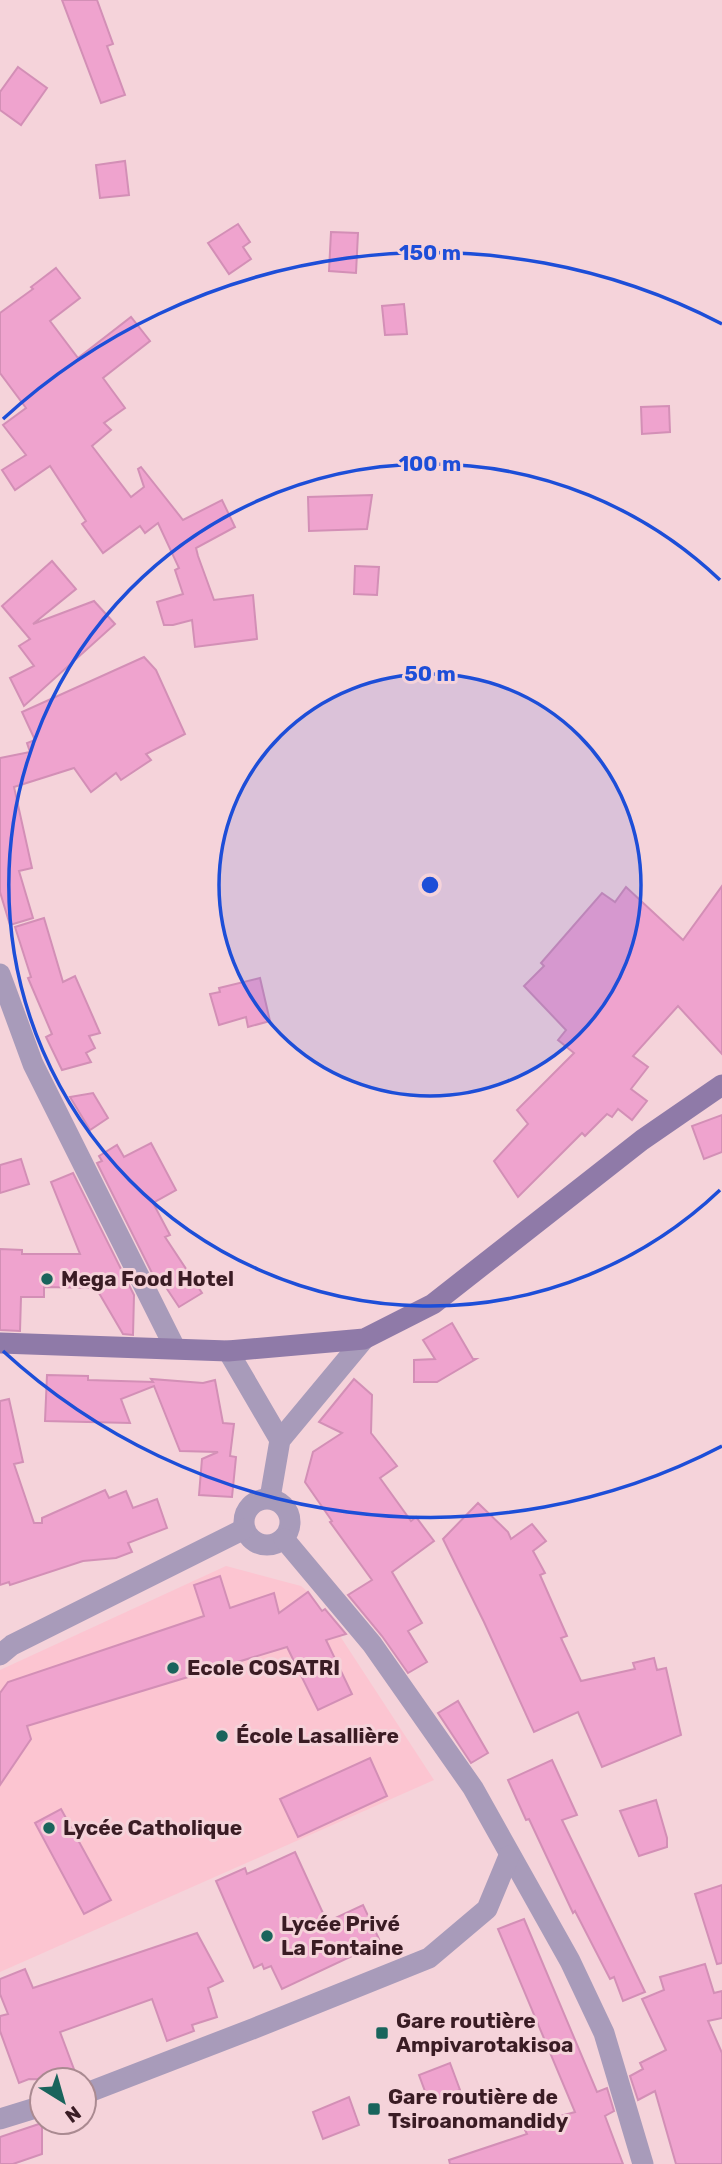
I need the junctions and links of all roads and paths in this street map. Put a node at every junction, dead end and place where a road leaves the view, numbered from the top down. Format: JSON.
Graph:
{"nodes":[{"id":1,"x":0,"y":974,"type":"edge"},
{"id":2,"x":722,"y":1084,"type":"edge"},
{"id":3,"x":364,"y":1339,"type":"junction"},
{"id":4,"x":0,"y":1343,"type":"edge"},
{"id":5,"x":175,"y":1348,"type":"junction"},
{"id":6,"x":228,"y":1351,"type":"junction"},
{"id":7,"x":280,"y":1440,"type":"junction"},
{"id":8,"x":270,"y":1498,"type":"junction"},
{"id":9,"x":244,"y":1529,"type":"junction"},
{"id":10,"x":284,"y":1539,"type":"junction"},
{"id":11,"x":0,"y":1655,"type":"edge"},
{"id":12,"x":509,"y":1856,"type":"junction"},
{"id":13,"x":98,"y":2089,"type":"edge"},
{"id":14,"x":28,"y":2110,"type":"edge"},
{"id":15,"x":0,"y":2119,"type":"edge"},
{"id":16,"x":643,"y":2164,"type":"edge"}],
"edges":[{"from":1,"to":5,"type":"street"},
{"from":2,"to":3,"type":"main road"},
{"from":3,"to":6,"type":"main road"},
{"from":3,"to":7,"type":"street"},
{"from":4,"to":5,"type":"main road"},
{"from":5,"to":6,"type":"main road"},
{"from":6,"to":7,"type":"street"},
{"from":7,"to":8,"type":"street"},
{"from":8,"to":9,"type":"street"},
{"from":8,"to":10,"type":"street"},
{"from":9,"to":10,"type":"street"},
{"from":9,"to":11,"type":"street"},
{"from":10,"to":12,"type":"street"},
{"from":12,"to":13,"type":"street"},
{"from":12,"to":16,"type":"street"},
{"from":14,"to":15,"type":"street"}]}
